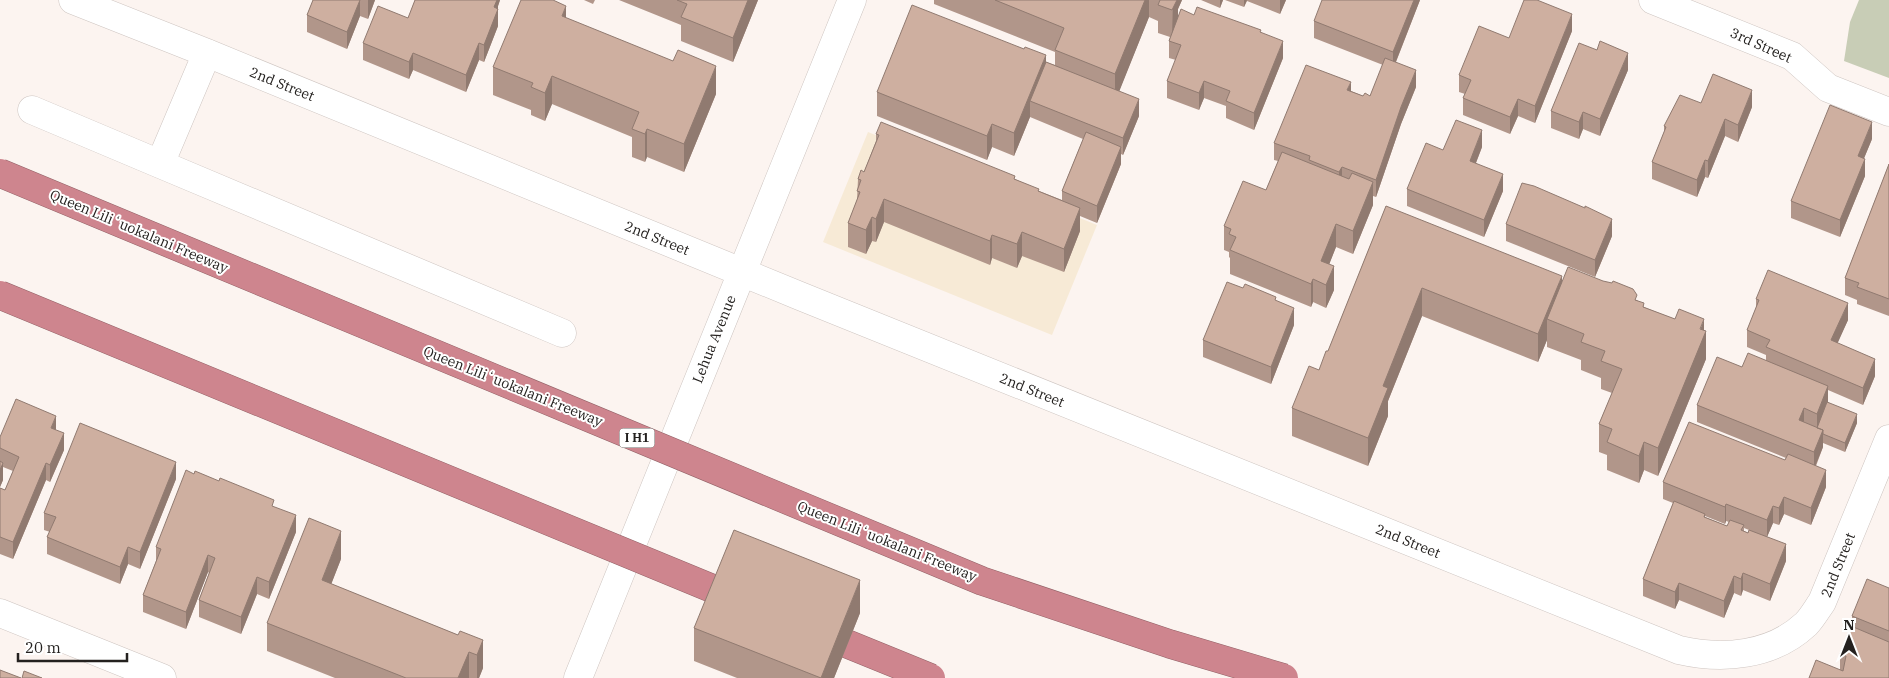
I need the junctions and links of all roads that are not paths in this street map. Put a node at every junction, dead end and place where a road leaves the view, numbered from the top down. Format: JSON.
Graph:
{"nodes":[{"id":1,"x":73,"y":0,"type":"edge"},
{"id":2,"x":852,"y":0,"type":"edge"},
{"id":3,"x":1653,"y":0,"type":"edge"},
{"id":4,"x":207,"y":53,"type":"junction"},
{"id":5,"x":32,"y":110,"type":"dead end"},
{"id":6,"x":1889,"y":112,"type":"edge"},
{"id":7,"x":160,"y":164,"type":"junction"},
{"id":8,"x":0,"y":173,"type":"edge"},
{"id":9,"x":741,"y":272,"type":"junction"},
{"id":10,"x":0,"y":295,"type":"edge"},
{"id":11,"x":562,"y":333,"type":"dead end"},
{"id":12,"x":1889,"y":439,"type":"edge"},
{"id":13,"x":763,"y":610,"type":"edge"},
{"id":14,"x":0,"y":613,"type":"edge"},
{"id":15,"x":791,"y":621,"type":"edge"},
{"id":16,"x":162,"y":678,"type":"edge"},
{"id":17,"x":578,"y":678,"type":"edge"},
{"id":18,"x":932,"y":678,"type":"edge"},
{"id":19,"x":1284,"y":678,"type":"edge"}],
"edges":[{"from":1,"to":4,"type":"street","name":"2nd Street"},
{"from":2,"to":9,"type":"street","name":"Lehua Avenue"},
{"from":3,"to":6,"type":"street","name":"3rd Street"},
{"from":4,"to":7,"type":"street"},
{"from":4,"to":9,"type":"street","name":"2nd Street"},
{"from":5,"to":7,"type":"street"},
{"from":7,"to":11,"type":"street"},
{"from":8,"to":19,"type":"highway","name":"Queen Liliʻuokalani Freeway","number":"I H1","bridge":true},
{"from":9,"to":12,"type":"street","name":"2nd Street"},
{"from":9,"to":17,"type":"street","name":"Lehua Avenue"},
{"from":10,"to":13,"type":"highway","bridge":true},
{"from":14,"to":16,"type":"street"},
{"from":15,"to":18,"type":"highway","bridge":true}]}
